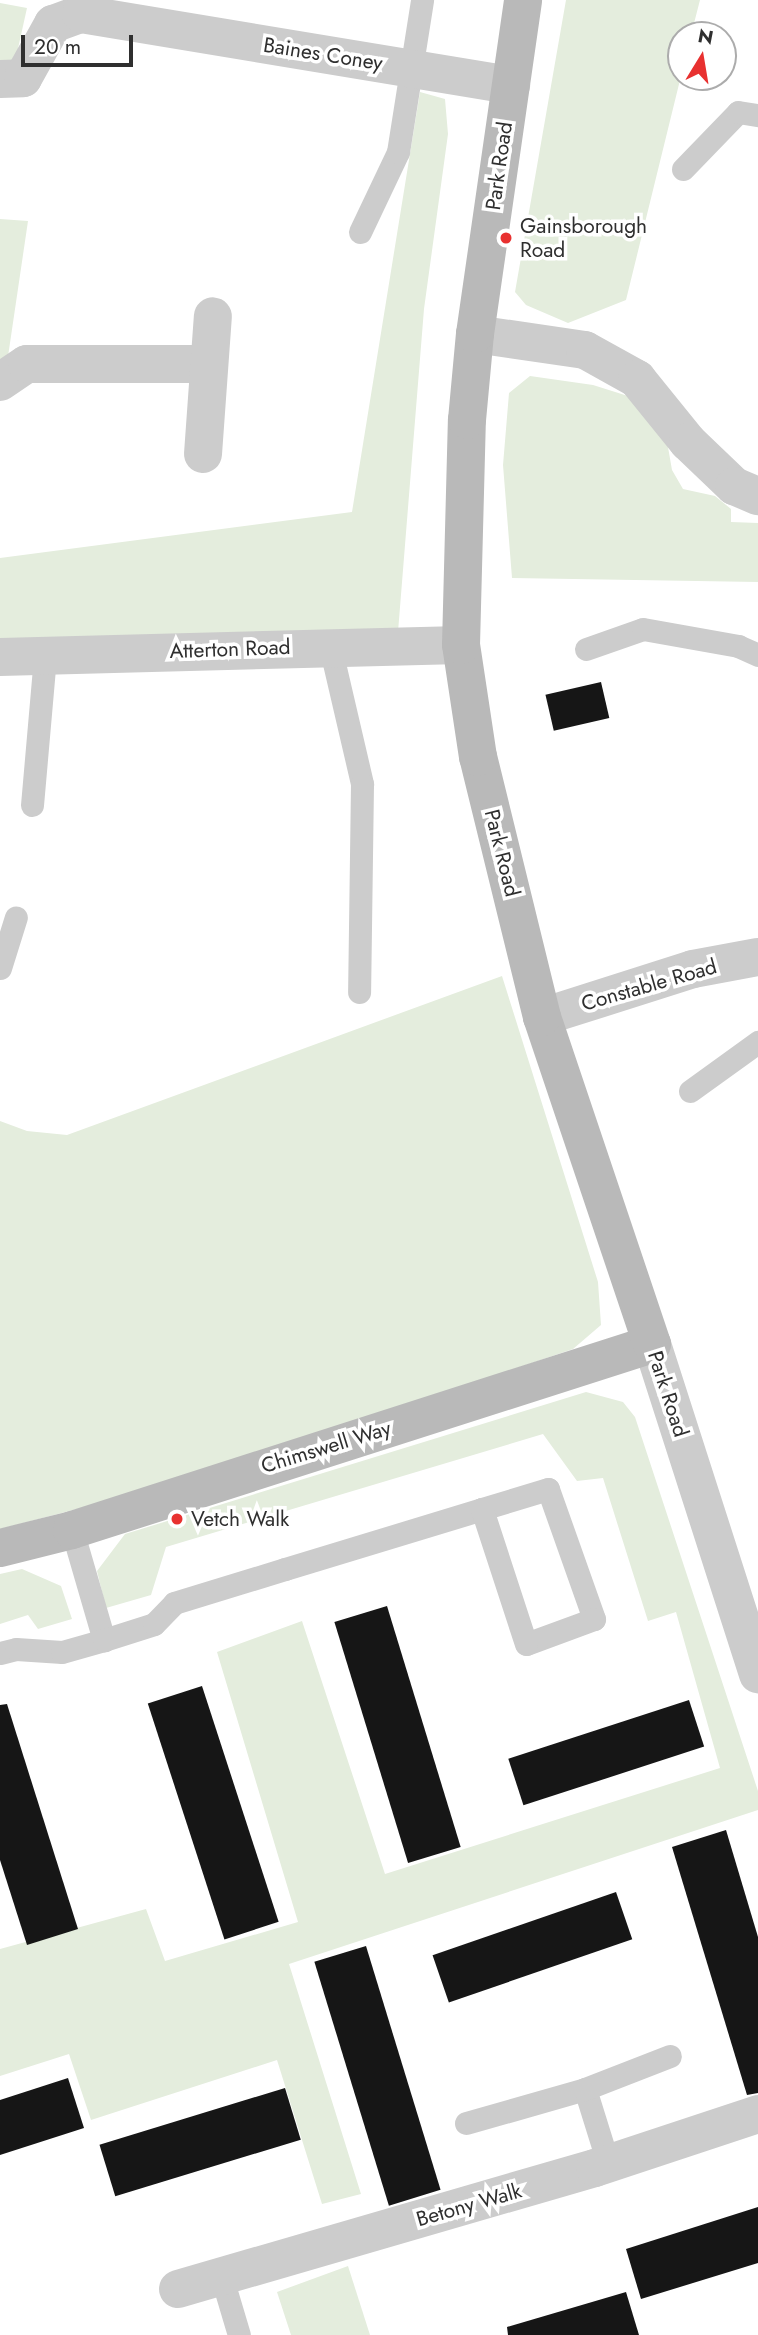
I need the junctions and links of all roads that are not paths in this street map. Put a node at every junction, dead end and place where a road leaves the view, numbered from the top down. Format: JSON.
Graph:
{"nodes":[{"id":1,"x":422,"y":0,"type":"edge"},
{"id":2,"x":523,"y":0,"type":"edge"},
{"id":3,"x":410,"y":68,"type":"junction"},
{"id":4,"x":0,"y":79,"type":"edge"},
{"id":5,"x":511,"y":85,"type":"junction"},
{"id":6,"x":758,"y":115,"type":"edge"},
{"id":7,"x":683,"y":169,"type":"dead end"},
{"id":8,"x":360,"y":232,"type":"dead end"},
{"id":9,"x":213,"y":316,"type":"dead end"},
{"id":10,"x":475,"y":334,"type":"junction"},
{"id":11,"x":208,"y":364,"type":"junction"},
{"id":12,"x":0,"y":382,"type":"edge"},
{"id":13,"x":204,"y":454,"type":"dead end"},
{"id":14,"x":758,"y":496,"type":"edge"},
{"id":15,"x":330,"y":646,"type":"junction"},
{"id":16,"x":461,"y":646,"type":"junction"},
{"id":17,"x":586,"y":649,"type":"dead end"},
{"id":18,"x":45,"y":655,"type":"junction"},
{"id":19,"x":758,"y":655,"type":"edge"},
{"id":20,"x":0,"y":656,"type":"edge"},
{"id":21,"x":32,"y":805,"type":"dead end"},
{"id":22,"x":16,"y":917,"type":"dead end"},
{"id":23,"x":758,"y":957,"type":"edge"},
{"id":24,"x":0,"y":968,"type":"edge"},
{"id":25,"x":359,"y":992,"type":"dead end"},
{"id":26,"x":542,"y":1017,"type":"junction"},
{"id":27,"x":758,"y":1042,"type":"edge"},
{"id":28,"x":690,"y":1091,"type":"dead end"},
{"id":29,"x":652,"y":1344,"type":"junction"},
{"id":30,"x":482,"y":1509,"type":"junction"},
{"id":31,"x":72,"y":1530,"type":"junction"},
{"id":32,"x":0,"y":1548,"type":"edge"},
{"id":33,"x":104,"y":1640,"type":"junction"},
{"id":34,"x":0,"y":1653,"type":"edge"},
{"id":35,"x":758,"y":1674,"type":"edge"},
{"id":36,"x":670,"y":2056,"type":"dead end"},
{"id":37,"x":585,"y":2089,"type":"junction"},
{"id":38,"x":758,"y":2115,"type":"edge"},
{"id":39,"x":466,"y":2123,"type":"dead end"},
{"id":40,"x":608,"y":2163,"type":"junction"},
{"id":41,"x":222,"y":2278,"type":"junction"},
{"id":42,"x":178,"y":2289,"type":"dead end"},
{"id":43,"x":239,"y":2335,"type":"edge"}],
"edges":[{"from":1,"to":3,"type":"lane"},
{"from":2,"to":5,"type":"street","name":"Park Road"},
{"from":3,"to":4,"type":"street","name":"Baines Coney"},
{"from":3,"to":5,"type":"street","name":"Baines Coney"},
{"from":3,"to":8,"type":"lane"},
{"from":5,"to":10,"type":"street","name":"Park Road"},
{"from":6,"to":7,"type":"lane"},
{"from":9,"to":11,"type":"street"},
{"from":10,"to":14,"type":"street"},
{"from":10,"to":16,"type":"street","name":"Park Road"},
{"from":11,"to":12,"type":"street"},
{"from":11,"to":13,"type":"street"},
{"from":15,"to":16,"type":"street","name":"Atterton Road"},
{"from":15,"to":18,"type":"street","name":"Atterton Road"},
{"from":15,"to":25,"type":"lane"},
{"from":16,"to":26,"type":"street","name":"Park Road"},
{"from":17,"to":19,"type":"lane"},
{"from":18,"to":20,"type":"street","name":"Atterton Road"},
{"from":18,"to":21,"type":"lane"},
{"from":22,"to":24,"type":"lane"},
{"from":23,"to":26,"type":"street","name":"Constable Road"},
{"from":26,"to":29,"type":"street","name":"Park Road"},
{"from":27,"to":28,"type":"lane"},
{"from":29,"to":31,"type":"street","name":"Chimswell Way"},
{"from":29,"to":35,"type":"street","name":"Park Road"},
{"from":30,"to":30,"type":"lane"},
{"from":30,"to":33,"type":"lane"},
{"from":31,"to":32,"type":"street","name":"Chimswell Way"},
{"from":31,"to":33,"type":"lane"},
{"from":33,"to":34,"type":"lane"},
{"from":36,"to":37,"type":"lane"},
{"from":37,"to":39,"type":"lane"},
{"from":37,"to":40,"type":"lane"},
{"from":38,"to":40,"type":"street","name":"Betony Walk"},
{"from":40,"to":41,"type":"street","name":"Betony Walk"},
{"from":41,"to":42,"type":"street","name":"Betony Walk"},
{"from":41,"to":43,"type":"lane"}]}
